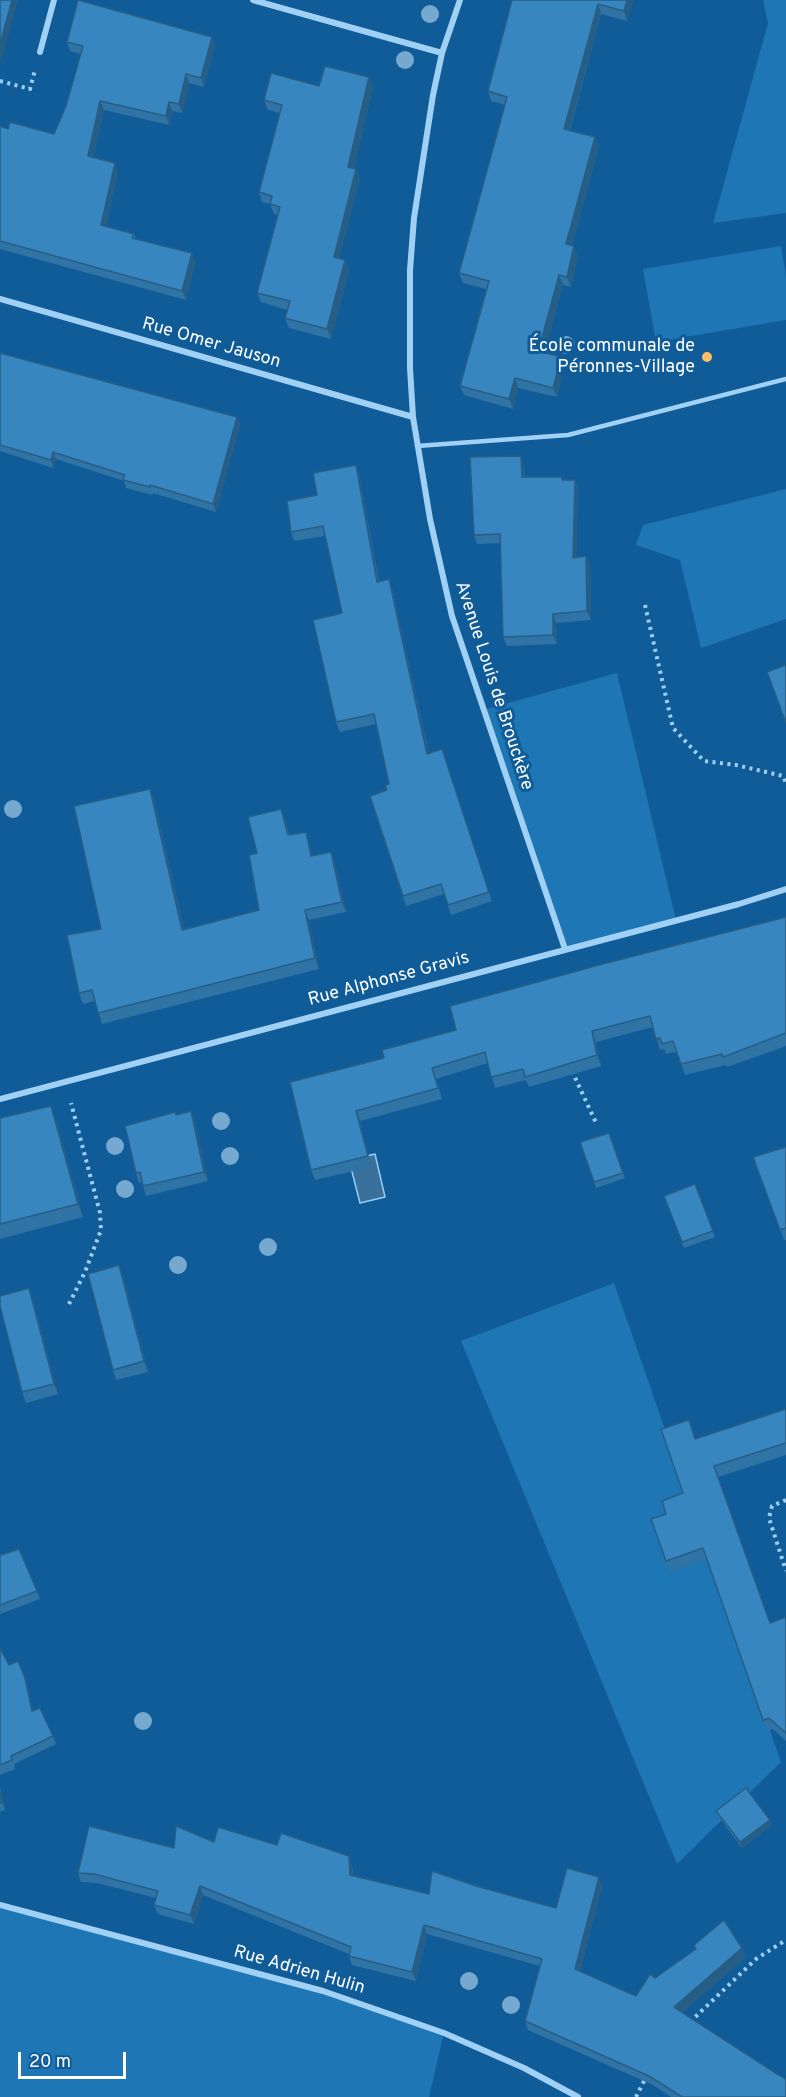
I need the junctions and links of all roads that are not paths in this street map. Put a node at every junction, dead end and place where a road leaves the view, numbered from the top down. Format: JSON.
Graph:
{"nodes":[{"id":1,"x":54,"y":0,"type":"edge"},
{"id":2,"x":253,"y":0,"type":"edge"},
{"id":3,"x":460,"y":0,"type":"edge"},
{"id":4,"x":40,"y":52,"type":"road end"},
{"id":5,"x":442,"y":53,"type":"junction"},
{"id":6,"x":0,"y":299,"type":"edge"},
{"id":7,"x":786,"y":379,"type":"edge"},
{"id":8,"x":413,"y":417,"type":"junction"},
{"id":9,"x":417,"y":446,"type":"junction"},
{"id":10,"x":786,"y":889,"type":"edge"},
{"id":11,"x":565,"y":949,"type":"junction"},
{"id":12,"x":0,"y":1099,"type":"edge"},
{"id":13,"x":0,"y":1905,"type":"edge"},
{"id":14,"x":578,"y":2097,"type":"edge"}],
"edges":[{"from":1,"to":4,"type":"street"},
{"from":2,"to":5,"type":"street"},
{"from":3,"to":5,"type":"street","name":"Avenue Louis de Brouckère"},
{"from":5,"to":8,"type":"street","name":"Avenue Louis de Brouckère"},
{"from":6,"to":8,"type":"street","name":"Rue Omer Jauson"},
{"from":7,"to":9,"type":"lane"},
{"from":8,"to":9,"type":"street","name":"Avenue Louis de Brouckère"},
{"from":9,"to":11,"type":"street","name":"Avenue Louis de Brouckère"},
{"from":10,"to":11,"type":"street","name":"Rue Alphonse Gravis"},
{"from":11,"to":12,"type":"street","name":"Rue Alphonse Gravis"},
{"from":13,"to":14,"type":"street","name":"Rue Adrien Hulin"}]}
